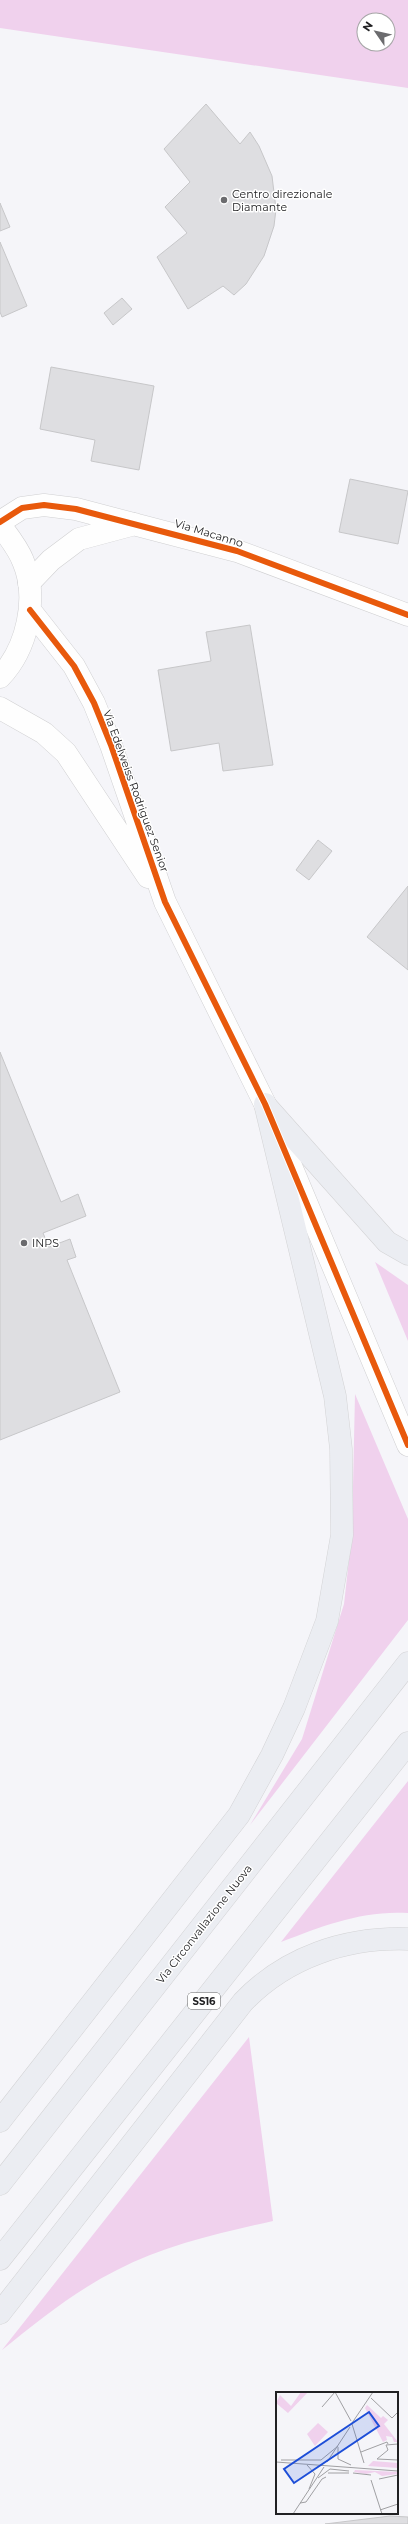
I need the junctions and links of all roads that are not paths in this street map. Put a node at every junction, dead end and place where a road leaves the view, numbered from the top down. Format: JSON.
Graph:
{"nodes":[{"id":1,"x":0,"y":522,"type":"edge"},
{"id":2,"x":136,"y":523,"type":"junction"},
{"id":3,"x":0,"y":525,"type":"edge"},
{"id":4,"x":30,"y":583,"type":"junction"},
{"id":5,"x":30,"y":610,"type":"junction"},
{"id":6,"x":408,"y":616,"type":"edge"},
{"id":7,"x":0,"y":677,"type":"edge"},
{"id":8,"x":0,"y":708,"type":"edge"},
{"id":9,"x":165,"y":902,"type":"junction"},
{"id":10,"x":264,"y":1104,"type":"junction"},
{"id":11,"x":408,"y":1254,"type":"edge"},
{"id":12,"x":408,"y":1445,"type":"edge"},
{"id":13,"x":404,"y":1669,"type":"edge"},
{"id":14,"x":408,"y":1743,"type":"edge"},
{"id":15,"x":408,"y":1939,"type":"edge"},
{"id":16,"x":0,"y":2121,"type":"edge"},
{"id":17,"x":0,"y":2184,"type":"edge"},
{"id":18,"x":0,"y":2258,"type":"edge"},
{"id":19,"x":0,"y":2313,"type":"edge"}],
"edges":[{"from":1,"to":2,"type":"street","name":"Via Macanno"},
{"from":2,"to":4,"type":"street"},
{"from":2,"to":6,"type":"street","name":"Via Macanno"},
{"from":3,"to":4,"type":"street"},
{"from":4,"to":5,"type":"street"},
{"from":5,"to":7,"type":"street"},
{"from":5,"to":9,"type":"street","name":"Via Edelweiss Rodriguez Senior"},
{"from":8,"to":9,"type":"street","name":"Via Edelweiss Rodriguez Senior"},
{"from":9,"to":10,"type":"street"},
{"from":10,"to":11,"type":"main road"},
{"from":10,"to":12,"type":"street"},
{"from":10,"to":16,"type":"main road"},
{"from":13,"to":17,"type":"main road","name":"Via Circonvallazione Nuova"},
{"from":14,"to":18,"type":"main road","number":"SS16"},
{"from":15,"to":19,"type":"main road"}]}
